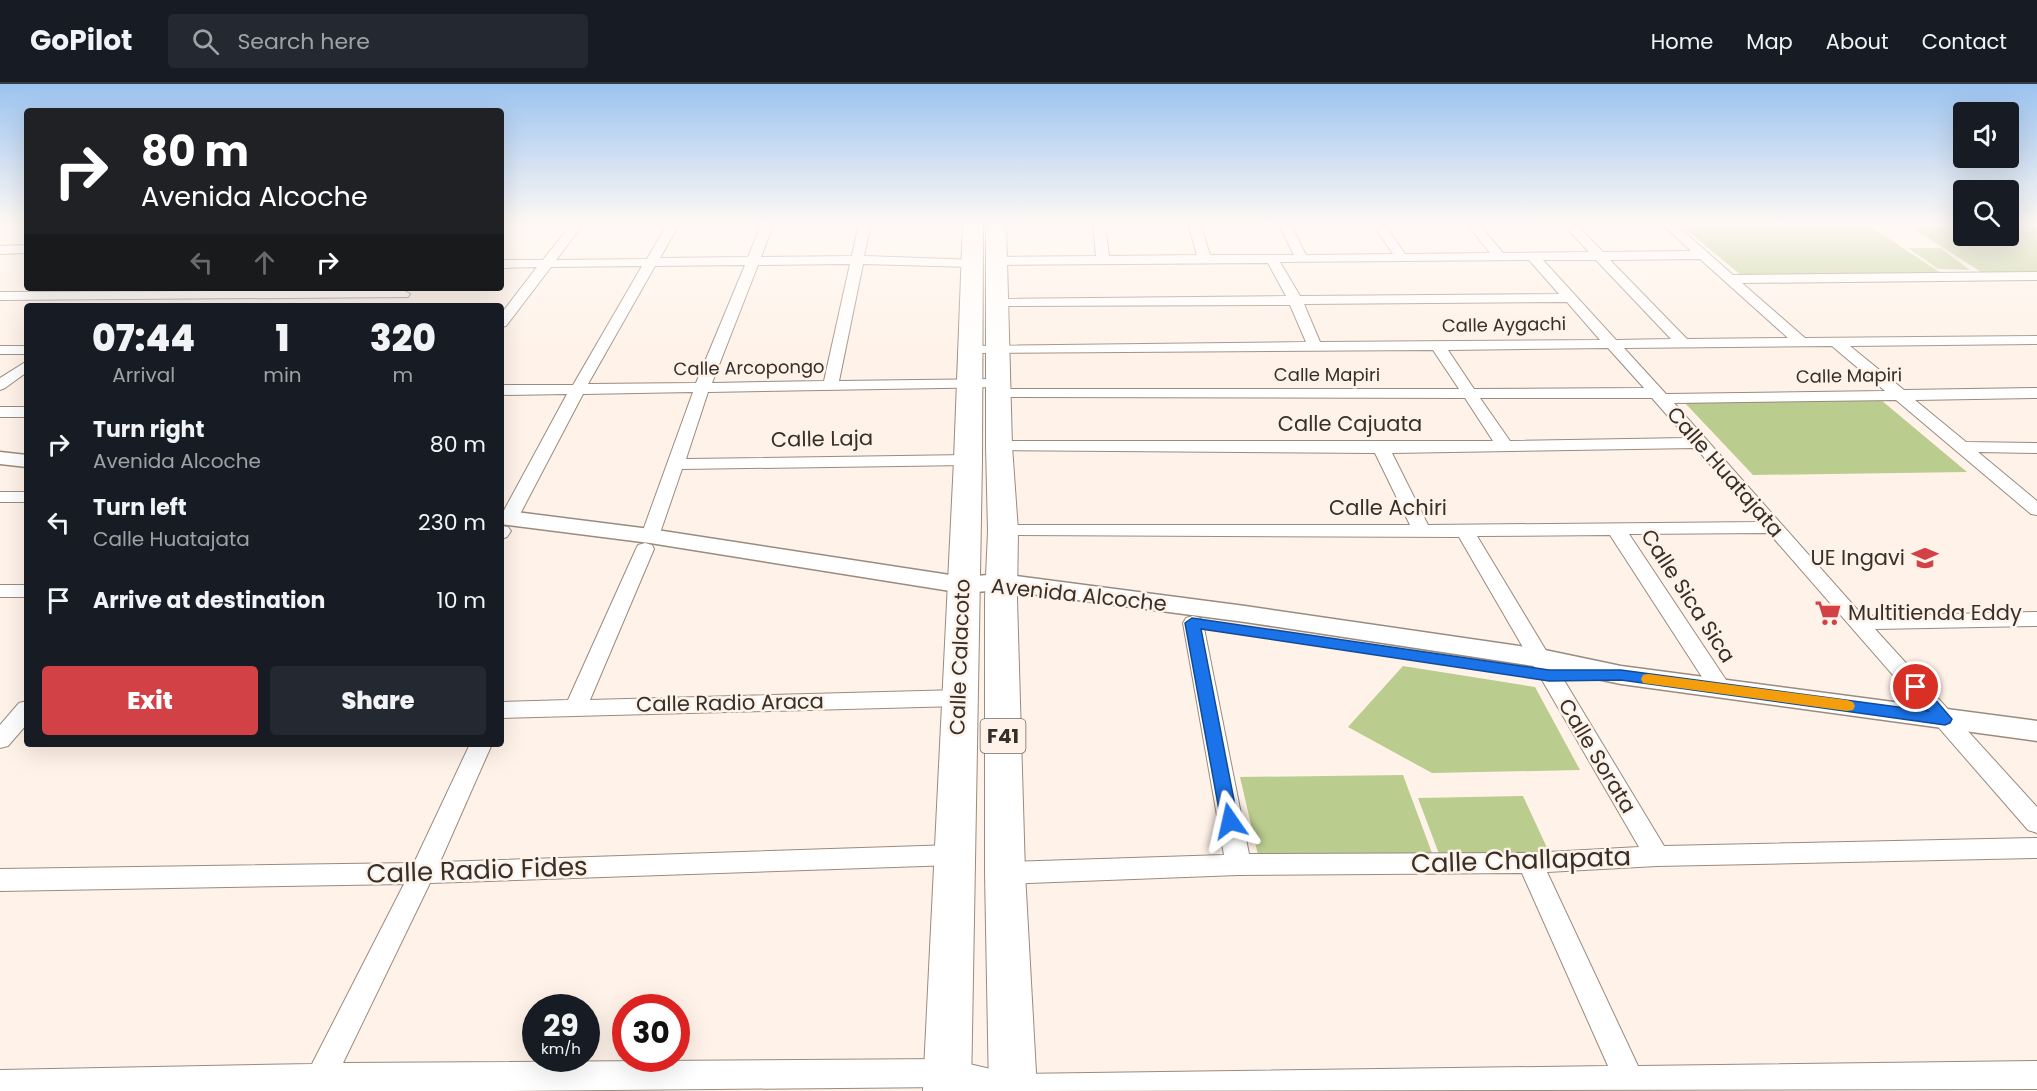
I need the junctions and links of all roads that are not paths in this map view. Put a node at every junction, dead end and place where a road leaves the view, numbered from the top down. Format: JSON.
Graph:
{"nodes":[{"id":1,"x":542,"y":270,"type":"edge"},
{"id":2,"x":646,"y":270,"type":"edge"},
{"id":3,"x":748,"y":270,"type":"edge"},
{"id":4,"x":855,"y":270,"type":"edge"},
{"id":5,"x":972,"y":270,"type":"edge"},
{"id":6,"x":998,"y":270,"type":"edge"},
{"id":7,"x":1278,"y":270,"type":"edge"},
{"id":8,"x":1545,"y":270,"type":"edge"},
{"id":9,"x":1612,"y":270,"type":"edge"},
{"id":10,"x":1719,"y":270,"type":"edge"},
{"id":11,"x":2037,"y":276,"type":"edge"},
{"id":12,"x":1729,"y":279,"type":"junction"},
{"id":13,"x":406,"y":291,"type":"edge"},
{"id":14,"x":122,"y":292,"type":"edge"},
{"id":15,"x":0,"y":296,"type":"edge"},
{"id":16,"x":1571,"y":298,"type":"junction"},
{"id":17,"x":1296,"y":300,"type":"junction"},
{"id":18,"x":108,"y":303,"type":"edge"},
{"id":19,"x":396,"y":303,"type":"edge"},
{"id":20,"x":999,"y":303,"type":"junction"},
{"id":21,"x":504,"y":319,"type":"edge"},
{"id":22,"x":2037,"y":340,"type":"edge"},
{"id":23,"x":1800,"y":341,"type":"junction"},
{"id":24,"x":1835,"y":341,"type":"junction"},
{"id":25,"x":1608,"y":342,"type":"junction"},
{"id":26,"x":1683,"y":343,"type":"junction"},
{"id":27,"x":1437,"y":345,"type":"junction"},
{"id":28,"x":1315,"y":347,"type":"junction"},
{"id":29,"x":999,"y":349,"type":"junction"},
{"id":30,"x":0,"y":350,"type":"edge"},
{"id":31,"x":24,"y":350,"type":"edge"},
{"id":32,"x":971,"y":350,"type":"junction"},
{"id":33,"x":24,"y":367,"type":"edge"},
{"id":34,"x":970,"y":384,"type":"junction"},
{"id":35,"x":0,"y":385,"type":"edge"},
{"id":36,"x":830,"y":387,"type":"junction"},
{"id":37,"x":702,"y":388,"type":"junction"},
{"id":38,"x":998,"y":389,"type":"junction"},
{"id":39,"x":504,"y":390,"type":"edge"},
{"id":40,"x":578,"y":390,"type":"junction"},
{"id":41,"x":2037,"y":393,"type":"edge"},
{"id":42,"x":1898,"y":394,"type":"junction"},
{"id":43,"x":1471,"y":395,"type":"junction"},
{"id":44,"x":1659,"y":396,"type":"junction"},
{"id":45,"x":0,"y":412,"type":"edge"},
{"id":46,"x":24,"y":412,"type":"edge"},
{"id":47,"x":1701,"y":443,"type":"junction"},
{"id":48,"x":1504,"y":445,"type":"junction"},
{"id":49,"x":999,"y":446,"type":"junction"},
{"id":50,"x":1961,"y":447,"type":"junction"},
{"id":51,"x":1381,"y":448,"type":"junction"},
{"id":52,"x":2037,"y":448,"type":"edge"},
{"id":53,"x":0,"y":458,"type":"edge"},
{"id":54,"x":968,"y":460,"type":"junction"},
{"id":55,"x":24,"y":461,"type":"edge"},
{"id":56,"x":676,"y":464,"type":"junction"},
{"id":57,"x":24,"y":496,"type":"edge"},
{"id":58,"x":0,"y":497,"type":"edge"},
{"id":59,"x":2037,"y":510,"type":"edge"},
{"id":60,"x":504,"y":524,"type":"edge"},
{"id":61,"x":504,"y":526,"type":"edge"},
{"id":62,"x":1773,"y":527,"type":"junction"},
{"id":63,"x":1421,"y":530,"type":"junction"},
{"id":64,"x":1616,"y":530,"type":"junction"},
{"id":65,"x":1003,"y":531,"type":"junction"},
{"id":66,"x":1465,"y":531,"type":"junction"},
{"id":67,"x":647,"y":543,"type":"junction"},
{"id":68,"x":0,"y":591,"type":"edge"},
{"id":69,"x":24,"y":591,"type":"edge"},
{"id":70,"x":1001,"y":591,"type":"junction"},
{"id":71,"x":962,"y":593,"type":"junction"},
{"id":72,"x":2037,"y":619,"type":"edge"},
{"id":73,"x":1192,"y":623,"type":"junction"},
{"id":74,"x":1858,"y":623,"type":"junction"},
{"id":75,"x":1544,"y":667,"type":"junction"},
{"id":76,"x":1721,"y":689,"type":"junction"},
{"id":77,"x":959,"y":698,"type":"junction"},
{"id":78,"x":576,"y":707,"type":"junction"},
{"id":79,"x":504,"y":710,"type":"edge"},
{"id":80,"x":18,"y":716,"type":"edge"},
{"id":81,"x":1945,"y":719,"type":"junction"},
{"id":82,"x":2037,"y":731,"type":"edge"},
{"id":83,"x":0,"y":740,"type":"edge"},
{"id":84,"x":480,"y":747,"type":"edge"},
{"id":85,"x":2037,"y":823,"type":"edge"},
{"id":86,"x":2037,"y":848,"type":"edge"},
{"id":87,"x":953,"y":855,"type":"junction"},
{"id":88,"x":1657,"y":856,"type":"junction"},
{"id":89,"x":1530,"y":863,"type":"junction"},
{"id":90,"x":1238,"y":865,"type":"junction"},
{"id":91,"x":422,"y":873,"type":"junction"},
{"id":92,"x":1005,"y":873,"type":"junction"},
{"id":93,"x":0,"y":880,"type":"edge"},
{"id":94,"x":2037,"y":1075,"type":"edge"},
{"id":95,"x":1630,"y":1081,"type":"junction"},
{"id":96,"x":947,"y":1082,"type":"edge"},
{"id":97,"x":1990,"y":1083,"type":"edge"},
{"id":98,"x":0,"y":1085,"type":"edge"},
{"id":99,"x":317,"y":1085,"type":"edge"},
{"id":100,"x":1739,"y":1085,"type":"edge"},
{"id":101,"x":1013,"y":1090,"type":"edge"}],
"edges":[{"from":1,"to":21,"type":"street"},
{"from":2,"to":40,"type":"street"},
{"from":3,"to":37,"type":"street"},
{"from":4,"to":36,"type":"street"},
{"from":5,"to":32,"type":"main road","name":"Calle Calacoto","number":"F41"},
{"from":6,"to":20,"type":"main road","name":"Calle Calacoto","number":"F41"},
{"from":7,"to":17,"type":"street"},
{"from":8,"to":16,"type":"street","name":"Calle Huatajata"},
{"from":9,"to":26,"type":"street"},
{"from":10,"to":12,"type":"street"},
{"from":11,"to":12,"type":"street"},
{"from":12,"to":23,"type":"street"},
{"from":13,"to":14,"type":"street"},
{"from":13,"to":19,"type":"street"},
{"from":14,"to":15,"type":"street"},
{"from":14,"to":18,"type":"street"},
{"from":16,"to":17,"type":"street"},
{"from":16,"to":25,"type":"street","name":"Calle Huatajata"},
{"from":17,"to":20,"type":"street"},
{"from":17,"to":28,"type":"street"},
{"from":20,"to":29,"type":"main road","name":"Calle Calacoto","number":"F41"},
{"from":22,"to":24,"type":"street","name":"Calle Aygachi"},
{"from":23,"to":24,"type":"street","name":"Calle Aygachi"},
{"from":23,"to":26,"type":"street","name":"Calle Aygachi"},
{"from":24,"to":42,"type":"street"},
{"from":25,"to":26,"type":"street","name":"Calle Aygachi"},
{"from":25,"to":27,"type":"street","name":"Calle Aygachi"},
{"from":25,"to":44,"type":"street","name":"Calle Huatajata"},
{"from":27,"to":28,"type":"street","name":"Calle Aygachi"},
{"from":27,"to":43,"type":"street"},
{"from":28,"to":29,"type":"street","name":"Calle Aygachi"},
{"from":29,"to":32,"type":"street","name":"Calle Aygachi"},
{"from":29,"to":38,"type":"main road","name":"Calle Calacoto","number":"F41"},
{"from":30,"to":31,"type":"street"},
{"from":32,"to":34,"type":"main road","name":"Calle Calacoto","number":"F41"},
{"from":33,"to":35,"type":"street"},
{"from":34,"to":36,"type":"street","name":"Calle Arcopongo"},
{"from":34,"to":38,"type":"street","name":"Calle Arcopongo"},
{"from":34,"to":54,"type":"main road","name":"Calle Calacoto","number":"F41"},
{"from":36,"to":37,"type":"street","name":"Calle Arcopongo"},
{"from":37,"to":40,"type":"street","name":"Calle Arcopongo"},
{"from":37,"to":56,"type":"street"},
{"from":38,"to":43,"type":"street","name":"Calle Mapiri"},
{"from":38,"to":49,"type":"main road","name":"Calle Calacoto","number":"F41"},
{"from":39,"to":40,"type":"street","name":"Calle Arcopongo"},
{"from":40,"to":60,"type":"street"},
{"from":41,"to":42,"type":"street","name":"Calle Mapiri"},
{"from":42,"to":44,"type":"street","name":"Calle Mapiri"},
{"from":42,"to":50,"type":"street"},
{"from":43,"to":44,"type":"street","name":"Calle Mapiri"},
{"from":43,"to":48,"type":"street"},
{"from":44,"to":47,"type":"street","name":"Calle Huatajata"},
{"from":45,"to":46,"type":"street"},
{"from":47,"to":48,"type":"street","name":"Calle Cajuata"},
{"from":47,"to":62,"type":"street","name":"Calle Huatajata"},
{"from":48,"to":51,"type":"street","name":"Calle Cajuata"},
{"from":49,"to":51,"type":"street","name":"Calle Cajuata"},
{"from":49,"to":65,"type":"main road","name":"Calle Calacoto","number":"F41"},
{"from":50,"to":52,"type":"street"},
{"from":50,"to":59,"type":"street"},
{"from":51,"to":63,"type":"street"},
{"from":53,"to":55,"type":"street"},
{"from":54,"to":56,"type":"street","name":"Calle Laja"},
{"from":54,"to":71,"type":"main road","name":"Calle Calacoto","number":"F41"},
{"from":56,"to":67,"type":"street"},
{"from":57,"to":58,"type":"street"},
{"from":61,"to":67,"type":"street","name":"Avenida Alcoche"},
{"from":62,"to":64,"type":"street","name":"Calle Achiri"},
{"from":62,"to":74,"type":"street","name":"Calle Huatajata"},
{"from":63,"to":65,"type":"street","name":"Calle Achiri"},
{"from":63,"to":66,"type":"street","name":"Calle Achiri"},
{"from":64,"to":66,"type":"street","name":"Calle Achiri"},
{"from":64,"to":76,"type":"street","name":"Calle Sica Sica"},
{"from":65,"to":70,"type":"main road","name":"Calle Calacoto","number":"F41"},
{"from":66,"to":75,"type":"street","name":"Calle Sorata"},
{"from":67,"to":71,"type":"street","name":"Avenida Alcoche"},
{"from":67,"to":78,"type":"street"},
{"from":68,"to":69,"type":"street"},
{"from":70,"to":71,"type":"street","name":"Avenida Alcoche"},
{"from":70,"to":73,"type":"street","name":"Avenida Alcoche"},
{"from":70,"to":75,"type":"street","name":"Avenida Alcoche"},
{"from":70,"to":92,"type":"main road","name":"Calle Calacoto","number":"F41"},
{"from":71,"to":77,"type":"main road","name":"Calle Calacoto","number":"F41"},
{"from":72,"to":74,"type":"street"},
{"from":73,"to":75,"type":"street","name":"Avenida Alcoche"},
{"from":73,"to":90,"type":"street"},
{"from":74,"to":81,"type":"street","name":"Calle Huatajata"},
{"from":75,"to":76,"type":"street","name":"Avenida Alcoche"},
{"from":75,"to":88,"type":"street","name":"Calle Sorata"},
{"from":76,"to":81,"type":"street","name":"Avenida Alcoche"},
{"from":77,"to":78,"type":"street","name":"Calle Radio Araca"},
{"from":77,"to":87,"type":"main road","name":"Calle Calacoto","number":"F41"},
{"from":78,"to":79,"type":"street","name":"Calle Radio Araca"},
{"from":80,"to":83,"type":"street"},
{"from":81,"to":82,"type":"street","name":"Avenida Alcoche"},
{"from":81,"to":85,"type":"street","name":"Calle Huatajata"},
{"from":84,"to":91,"type":"street"},
{"from":86,"to":88,"type":"street","name":"Calle Challapata"},
{"from":87,"to":91,"type":"street","name":"Calle Radio Fides"},
{"from":87,"to":96,"type":"main road","name":"Calle Calacoto","number":"F41"},
{"from":88,"to":89,"type":"street","name":"Calle Challapata"},
{"from":89,"to":90,"type":"street","name":"Calle Challapata"},
{"from":89,"to":95,"type":"street"},
{"from":90,"to":92,"type":"street","name":"Calle Challapata"},
{"from":91,"to":93,"type":"street","name":"Calle Radio Fides"},
{"from":91,"to":99,"type":"street"},
{"from":92,"to":101,"type":"main road","name":"Calle Calacoto","number":"F41"},
{"from":94,"to":97,"type":"street"},
{"from":95,"to":100,"type":"street"},
{"from":95,"to":101,"type":"street"},
{"from":96,"to":99,"type":"street"},
{"from":96,"to":101,"type":"street"},
{"from":97,"to":100,"type":"street"},
{"from":98,"to":99,"type":"street"}]}
